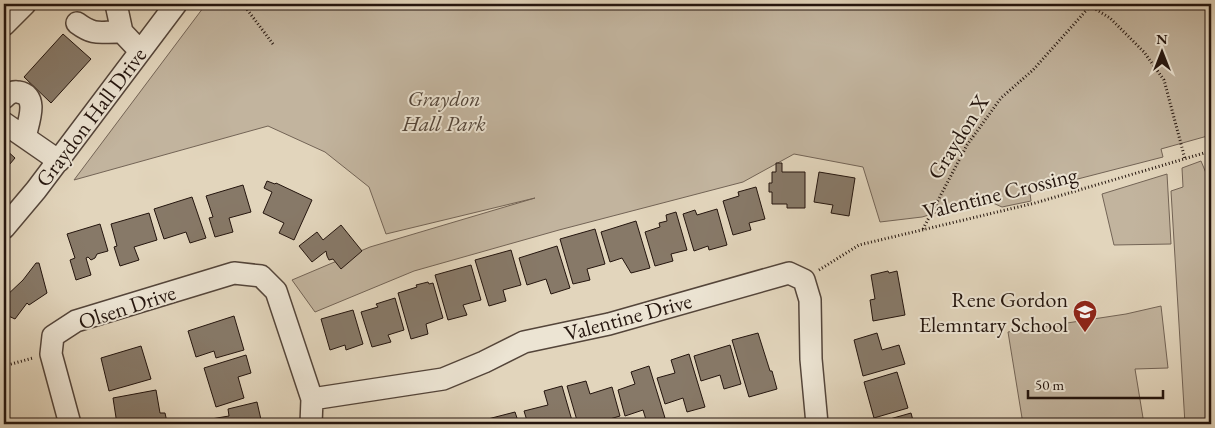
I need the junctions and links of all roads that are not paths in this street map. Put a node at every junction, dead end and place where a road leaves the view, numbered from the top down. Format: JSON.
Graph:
{"nodes":[{"id":1,"x":25,"y":4,"type":"edge"},
{"id":2,"x":116,"y":4,"type":"edge"},
{"id":3,"x":176,"y":4,"type":"edge"},
{"id":4,"x":77,"y":23,"type":"dead end"},
{"id":5,"x":4,"y":25,"type":"edge"},
{"id":6,"x":122,"y":32,"type":"junction"},
{"id":7,"x":140,"y":51,"type":"junction"},
{"id":8,"x":4,"y":98,"type":"edge"},
{"id":9,"x":4,"y":123,"type":"edge"},
{"id":10,"x":25,"y":137,"type":"junction"},
{"id":11,"x":59,"y":161,"type":"junction"},
{"id":12,"x":4,"y":228,"type":"edge"},
{"id":13,"x":312,"y":399,"type":"junction"},
{"id":14,"x":70,"y":424,"type":"edge"},
{"id":15,"x":311,"y":424,"type":"edge"},
{"id":16,"x":817,"y":424,"type":"edge"}],
"edges":[{"from":1,"to":5,"type":"street"},
{"from":2,"to":6,"type":"street"},
{"from":3,"to":7,"type":"street","name":"Graydon Hall Drive"},
{"from":4,"to":6,"type":"street"},
{"from":6,"to":7,"type":"street"},
{"from":7,"to":11,"type":"street","name":"Graydon Hall Drive"},
{"from":8,"to":10,"type":"street"},
{"from":9,"to":10,"type":"street"},
{"from":10,"to":11,"type":"street"},
{"from":11,"to":12,"type":"street","name":"Graydon Hall Drive"},
{"from":13,"to":14,"type":"street","name":"Olsen Drive"},
{"from":13,"to":15,"type":"street"},
{"from":13,"to":16,"type":"street","name":"Valentine Drive"}]}
